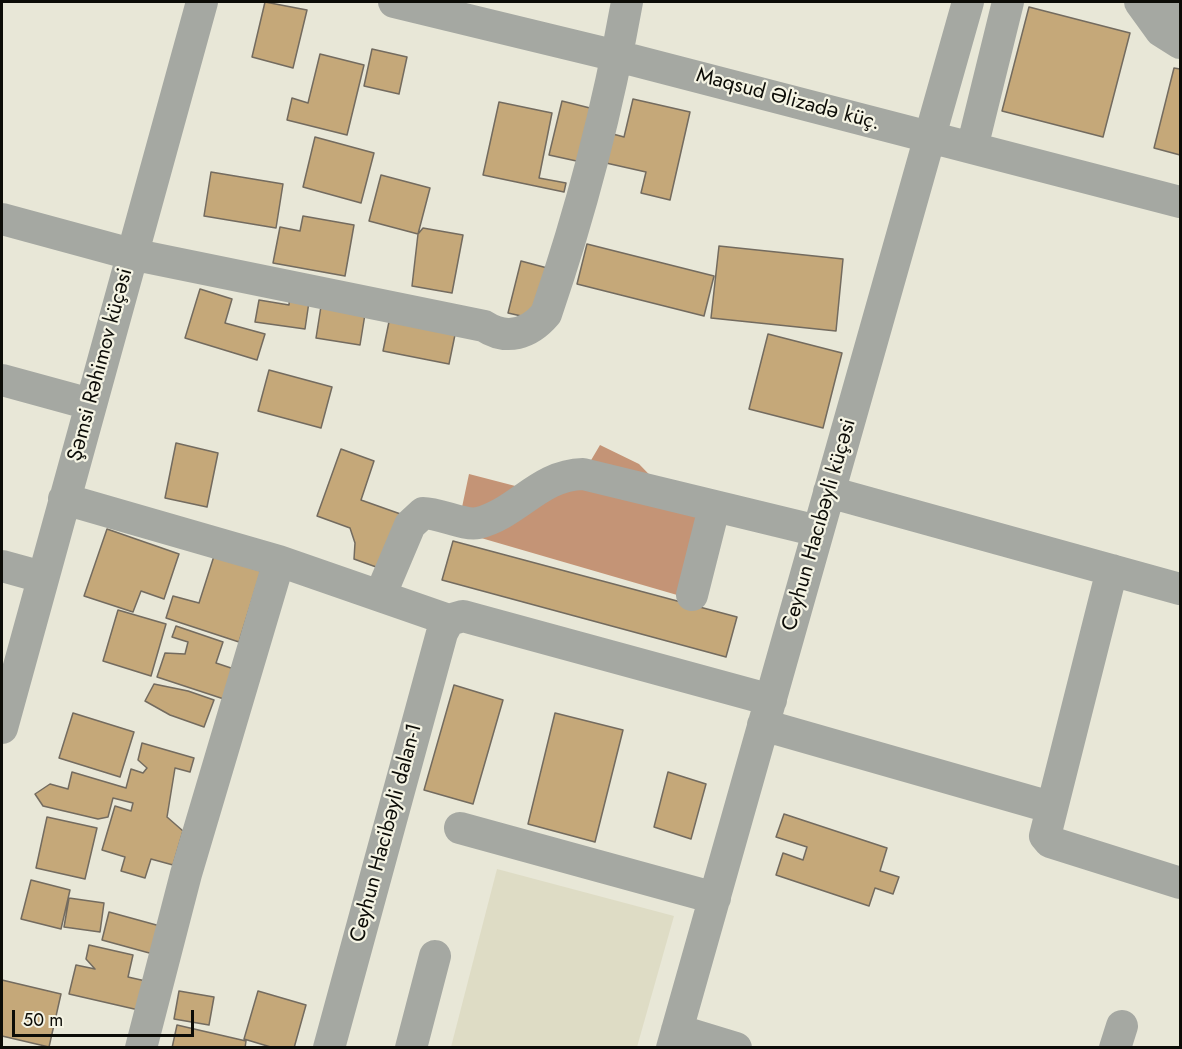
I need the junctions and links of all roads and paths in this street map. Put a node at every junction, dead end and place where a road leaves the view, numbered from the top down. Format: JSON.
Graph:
{"nodes":[{"id":1,"x":202,"y":2,"type":"edge"},
{"id":2,"x":394,"y":2,"type":"edge"},
{"id":3,"x":627,"y":2,"type":"edge"},
{"id":4,"x":968,"y":2,"type":"edge"},
{"id":5,"x":1008,"y":2,"type":"edge"},
{"id":6,"x":1140,"y":2,"type":"edge"},
{"id":7,"x":1151,"y":2,"type":"edge"},
{"id":8,"x":1180,"y":9,"type":"edge"},
{"id":9,"x":1180,"y":43,"type":"edge"},
{"id":10,"x":617,"y":56,"type":"junction"},
{"id":11,"x":930,"y":136,"type":"junction"},
{"id":12,"x":972,"y":148,"type":"junction"},
{"id":13,"x":1180,"y":202,"type":"edge"},
{"id":14,"x":2,"y":219,"type":"edge"},
{"id":15,"x":131,"y":254,"type":"junction"},
{"id":16,"x":2,"y":380,"type":"edge"},
{"id":17,"x":90,"y":404,"type":"junction"},
{"id":18,"x":829,"y":492,"type":"junction"},
{"id":19,"x":64,"y":500,"type":"junction"},
{"id":20,"x":714,"y":508,"type":"junction"},
{"id":21,"x":818,"y":531,"type":"junction"},
{"id":22,"x":279,"y":561,"type":"junction"},
{"id":23,"x":2,"y":566,"type":"edge"},
{"id":24,"x":1112,"y":570,"type":"junction"},
{"id":25,"x":42,"y":578,"type":"junction"},
{"id":26,"x":1180,"y":589,"type":"edge"},
{"id":27,"x":692,"y":595,"type":"dead end"},
{"id":28,"x":380,"y":596,"type":"junction"},
{"id":29,"x":450,"y":620,"type":"junction"},
{"id":30,"x":767,"y":712,"type":"junction"},
{"id":31,"x":2,"y":728,"type":"edge"},
{"id":32,"x":1050,"y":807,"type":"junction"},
{"id":33,"x":460,"y":828,"type":"dead end"},
{"id":34,"x":1180,"y":883,"type":"edge"},
{"id":35,"x":715,"y":898,"type":"junction"},
{"id":36,"x":435,"y":956,"type":"dead end"},
{"id":37,"x":675,"y":1039,"type":"edge"},
{"id":38,"x":141,"y":1047,"type":"edge"},
{"id":39,"x":329,"y":1047,"type":"edge"},
{"id":40,"x":411,"y":1047,"type":"edge"},
{"id":41,"x":736,"y":1047,"type":"edge"}],
"edges":[{"from":1,"to":15,"type":"street","name":"Şəmsi Rəhimov küçəsi"},
{"from":2,"to":10,"type":"street","name":"Maqsud Əlizadə küç."},
{"from":3,"to":10,"type":"street"},
{"from":4,"to":11,"type":"street","name":"Ceyhun Hacıbəyli küçəsi"},
{"from":5,"to":12,"type":"street"},
{"from":6,"to":9,"type":"street"},
{"from":7,"to":8,"type":"street"},
{"from":10,"to":11,"type":"street","name":"Maqsud Əlizadə küç."},
{"from":10,"to":15,"type":"street"},
{"from":11,"to":12,"type":"street","name":"Maqsud Əlizadə küç."},
{"from":11,"to":18,"type":"street","name":"Ceyhun Hacıbəyli küçəsi"},
{"from":12,"to":13,"type":"street","name":"Maqsud Əlizadə küç."},
{"from":14,"to":15,"type":"street"},
{"from":15,"to":17,"type":"street","name":"Şəmsi Rəhimov küçəsi"},
{"from":16,"to":17,"type":"street"},
{"from":17,"to":19,"type":"street","name":"Şəmsi Rəhimov küçəsi"},
{"from":18,"to":21,"type":"street","name":"Ceyhun Hacıbəyli küçəsi"},
{"from":18,"to":24,"type":"street"},
{"from":19,"to":22,"type":"street"},
{"from":19,"to":25,"type":"street","name":"Şəmsi Rəhimov küçəsi"},
{"from":20,"to":21,"type":"street"},
{"from":20,"to":27,"type":"street"},
{"from":20,"to":28,"type":"street"},
{"from":21,"to":30,"type":"street","name":"Ceyhun Hacıbəyli küçəsi"},
{"from":22,"to":28,"type":"street"},
{"from":22,"to":38,"type":"street"},
{"from":23,"to":25,"type":"street"},
{"from":24,"to":26,"type":"street"},
{"from":24,"to":32,"type":"street"},
{"from":25,"to":31,"type":"street","name":"Şəmsi Rəhimov küçəsi"},
{"from":28,"to":29,"type":"street"},
{"from":29,"to":30,"type":"street"},
{"from":29,"to":39,"type":"street","name":"Ceyhun Hacibəyli dalan-1"},
{"from":30,"to":32,"type":"street"},
{"from":30,"to":35,"type":"street","name":"Ceyhun Hacıbəyli küçəsi"},
{"from":32,"to":34,"type":"street"},
{"from":33,"to":35,"type":"street"},
{"from":35,"to":37,"type":"street","name":"Ceyhun Hacıbəyli küçəsi"},
{"from":36,"to":40,"type":"street"},
{"from":37,"to":41,"type":"street"}]}
